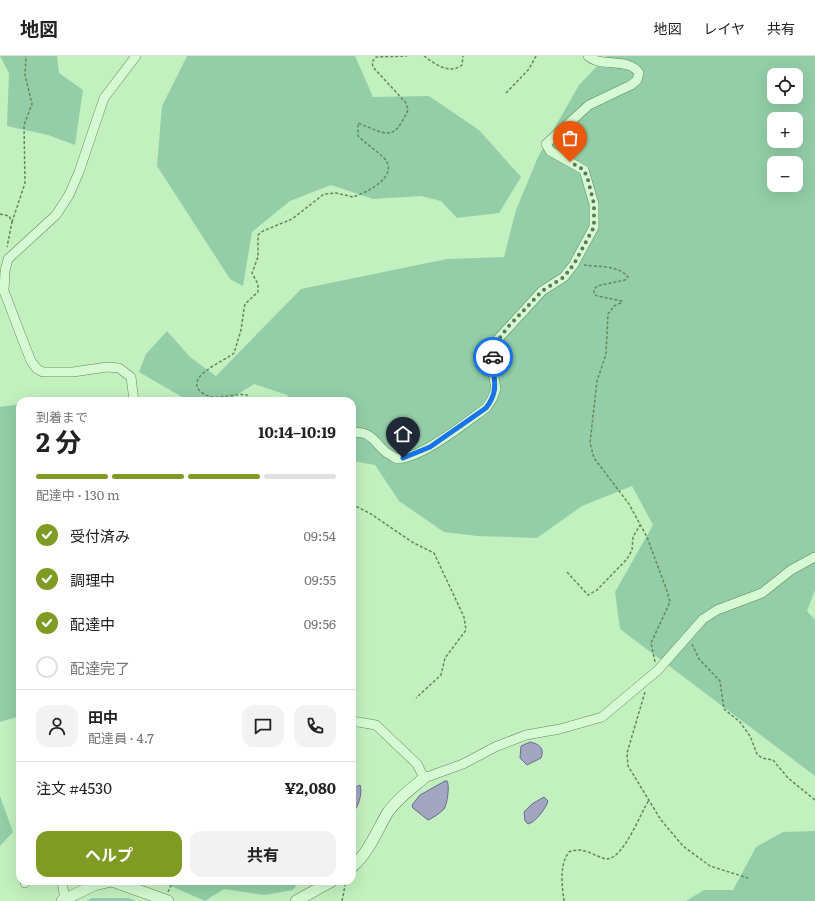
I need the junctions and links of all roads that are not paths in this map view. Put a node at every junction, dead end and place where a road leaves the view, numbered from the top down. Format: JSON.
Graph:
{"nodes":[{"id":1,"x":136,"y":56,"type":"edge"},
{"id":2,"x":588,"y":56,"type":"edge"},
{"id":3,"x":134,"y":397,"type":"edge"},
{"id":4,"x":356,"y":433,"type":"edge"},
{"id":5,"x":815,"y":557,"type":"edge"},
{"id":6,"x":356,"y":722,"type":"edge"},
{"id":7,"x":424,"y":778,"type":"junction"},
{"id":8,"x":356,"y":863,"type":"edge"},
{"id":9,"x":62,"y":885,"type":"edge"},
{"id":10,"x":94,"y":885,"type":"edge"},
{"id":11,"x":123,"y":885,"type":"edge"},
{"id":12,"x":325,"y":885,"type":"edge"},
{"id":13,"x":64,"y":900,"type":"edge"},
{"id":14,"x":168,"y":901,"type":"edge"},
{"id":15,"x":296,"y":901,"type":"edge"}],
"edges":[{"from":1,"to":3,"type":"street"},
{"from":2,"to":4,"type":"street"},
{"from":5,"to":7,"type":"street"},
{"from":6,"to":7,"type":"street"},
{"from":7,"to":8,"type":"street"},
{"from":9,"to":13,"type":"street"},
{"from":10,"to":13,"type":"street"},
{"from":11,"to":14,"type":"street"},
{"from":12,"to":15,"type":"street"}]}
